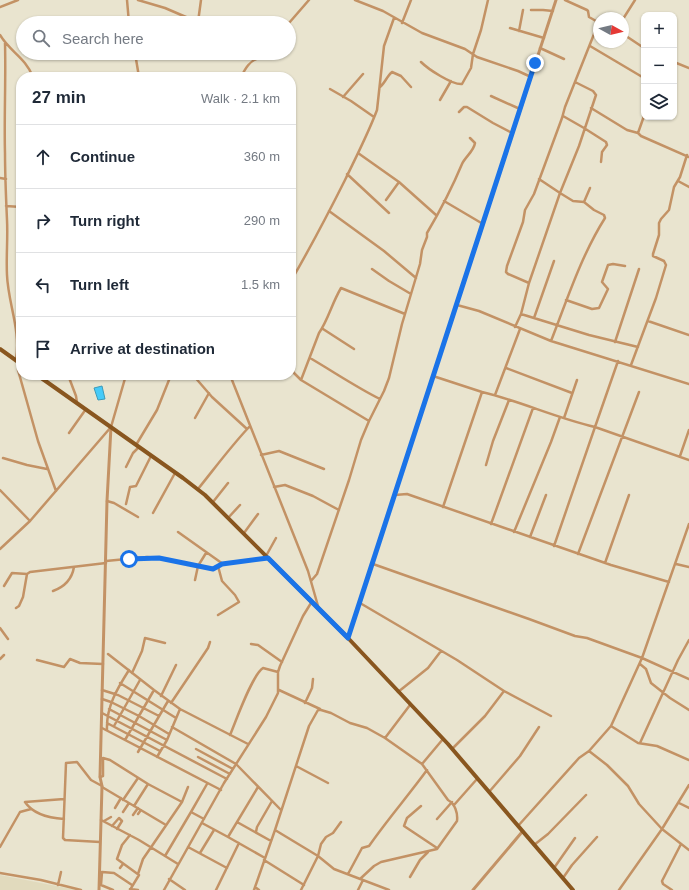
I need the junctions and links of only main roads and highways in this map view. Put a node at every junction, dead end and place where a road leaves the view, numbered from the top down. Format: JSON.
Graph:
{"nodes":[{"id":1,"x":0,"y":349,"type":"edge"},
{"id":2,"x":16,"y":361,"type":"edge"},
{"id":3,"x":44,"y":380,"type":"edge"},
{"id":4,"x":573,"y":890,"type":"edge"}],
"edges":[{"from":1,"to":2,"type":"main road"},
{"from":3,"to":4,"type":"main road"}]}
